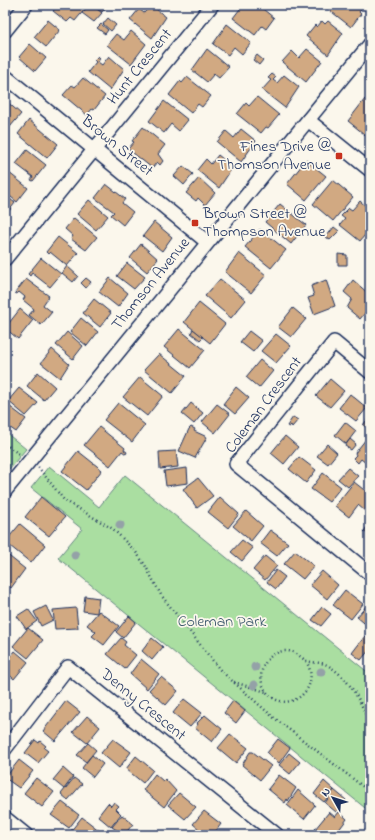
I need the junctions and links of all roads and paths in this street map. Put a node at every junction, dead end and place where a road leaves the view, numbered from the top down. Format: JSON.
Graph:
{"nodes":[{"id":1,"x":26,"y":5,"type":"edge"},
{"id":2,"x":212,"y":5,"type":"edge"},
{"id":3,"x":5,"y":30,"type":"edge"},
{"id":4,"x":370,"y":44,"type":"edge"},
{"id":5,"x":5,"y":76,"type":"edge"},
{"id":6,"x":308,"y":120,"type":"junction"},
{"id":7,"x":95,"y":150,"type":"junction"},
{"id":8,"x":370,"y":170,"type":"edge"},
{"id":9,"x":207,"y":242,"type":"junction"},
{"id":10,"x":5,"y":259,"type":"edge"},
{"id":11,"x":370,"y":372,"type":"edge"},
{"id":12,"x":5,"y":444,"type":"edge"},
{"id":13,"x":30,"y":461,"type":"junction"},
{"id":14,"x":5,"y":491,"type":"edge"},
{"id":15,"x":370,"y":574,"type":"edge"},
{"id":16,"x":306,"y":661,"type":"junction"},
{"id":17,"x":233,"y":682,"type":"junction"},
{"id":18,"x":266,"y":692,"type":"junction"},
{"id":19,"x":370,"y":725,"type":"edge"},
{"id":20,"x":5,"y":749,"type":"edge"},
{"id":21,"x":370,"y":792,"type":"edge"},
{"id":22,"x":5,"y":818,"type":"edge"},
{"id":23,"x":26,"y":835,"type":"edge"},
{"id":24,"x":277,"y":835,"type":"edge"}],
"edges":[{"from":1,"to":3,"type":"street"},
{"from":2,"to":7,"type":"street","name":"Hunt Crescent"},
{"from":4,"to":6,"type":"street","name":"Thomson Avenue"},
{"from":5,"to":7,"type":"street","name":"Brown Street"},
{"from":6,"to":8,"type":"street"},
{"from":6,"to":9,"type":"street","name":"Thomson Avenue"},
{"from":7,"to":9,"type":"street","name":"Brown Street"},
{"from":7,"to":10,"type":"street","name":"Hunt Crescent"},
{"from":9,"to":13,"type":"street","name":"Thomson Avenue"},
{"from":11,"to":15,"type":"street","name":"Coleman Crescent"},
{"from":12,"to":13,"type":"path"},
{"from":13,"to":14,"type":"street","name":"Thomson Avenue"},
{"from":13,"to":17,"type":"path"},
{"from":16,"to":18,"type":"path"},
{"from":16,"to":18,"type":"path"},
{"from":16,"to":19,"type":"path"},
{"from":17,"to":18,"type":"path"},
{"from":17,"to":21,"type":"path"},
{"from":20,"to":24,"type":"street","name":"Denny Crescent"},
{"from":22,"to":23,"type":"street"}]}
